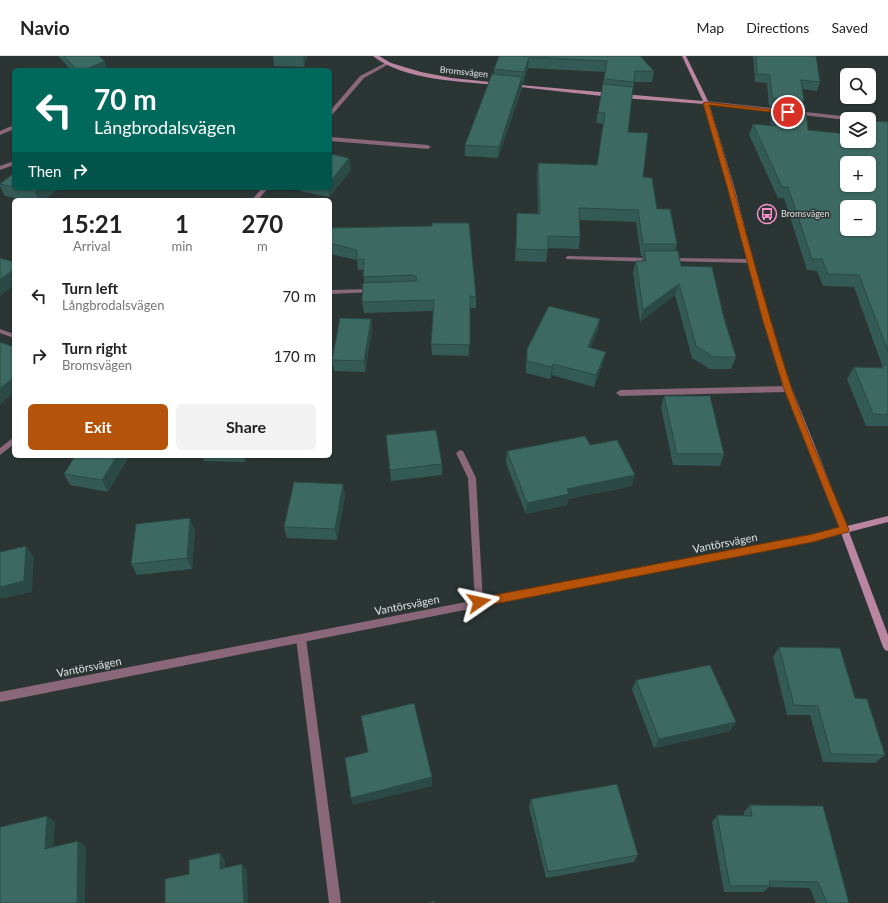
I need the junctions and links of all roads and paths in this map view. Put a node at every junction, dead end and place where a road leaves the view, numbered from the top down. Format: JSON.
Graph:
{"nodes":[{"id":1,"x":375,"y":56,"type":"edge"},
{"id":2,"x":684,"y":56,"type":"edge"},
{"id":3,"x":387,"y":64,"type":"junction"},
{"id":4,"x":706,"y":103,"type":"junction"},
{"id":5,"x":332,"y":112,"type":"edge"},
{"id":6,"x":840,"y":118,"type":"edge"},
{"id":7,"x":12,"y":128,"type":"edge"},
{"id":8,"x":0,"y":133,"type":"edge"},
{"id":9,"x":332,"y":139,"type":"edge"},
{"id":10,"x":428,"y":147,"type":"dead end"},
{"id":11,"x":12,"y":164,"type":"edge"},
{"id":12,"x":0,"y":168,"type":"edge"},
{"id":13,"x":263,"y":190,"type":"edge"},
{"id":14,"x":257,"y":198,"type":"edge"},
{"id":15,"x":568,"y":258,"type":"dead end"},
{"id":16,"x":751,"y":261,"type":"junction"},
{"id":17,"x":383,"y":291,"type":"edge"},
{"id":18,"x":332,"y":292,"type":"edge"},
{"id":19,"x":0,"y":331,"type":"edge"},
{"id":20,"x":12,"y":335,"type":"edge"},
{"id":21,"x":788,"y":389,"type":"junction"},
{"id":22,"x":620,"y":393,"type":"dead end"},
{"id":23,"x":12,"y":442,"type":"edge"},
{"id":24,"x":0,"y":452,"type":"edge"},
{"id":25,"x":460,"y":453,"type":"dead end"},
{"id":26,"x":888,"y":519,"type":"edge"},
{"id":27,"x":844,"y":530,"type":"junction"},
{"id":28,"x":479,"y":602,"type":"junction"},
{"id":29,"x":302,"y":638,"type":"junction"},
{"id":30,"x":888,"y":647,"type":"edge"},
{"id":31,"x":0,"y":697,"type":"edge"},
{"id":32,"x":335,"y":903,"type":"edge"}],
"edges":[{"from":1,"to":3,"type":"street","name":"Bromsvägen"},
{"from":2,"to":4,"type":"street"},
{"from":3,"to":4,"type":"street","name":"Bromsvägen"},
{"from":3,"to":5,"type":"street"},
{"from":4,"to":6,"type":"street","name":"Bromsvägen"},
{"from":4,"to":16,"type":"street"},
{"from":7,"to":8,"type":"street"},
{"from":9,"to":10,"type":"street"},
{"from":11,"to":12,"type":"street"},
{"from":13,"to":14,"type":"street"},
{"from":15,"to":16,"type":"street"},
{"from":16,"to":21,"type":"street"},
{"from":17,"to":18,"type":"street"},
{"from":19,"to":20,"type":"street"},
{"from":21,"to":22,"type":"street"},
{"from":21,"to":27,"type":"street"},
{"from":23,"to":24,"type":"street"},
{"from":25,"to":28,"type":"street"},
{"from":26,"to":27,"type":"street","name":"Vantörsvägen"},
{"from":27,"to":28,"type":"street","name":"Vantörsvägen"},
{"from":27,"to":30,"type":"street"},
{"from":28,"to":29,"type":"street","name":"Vantörsvägen"},
{"from":29,"to":31,"type":"street","name":"Vantörsvägen"},
{"from":29,"to":32,"type":"street"}]}
